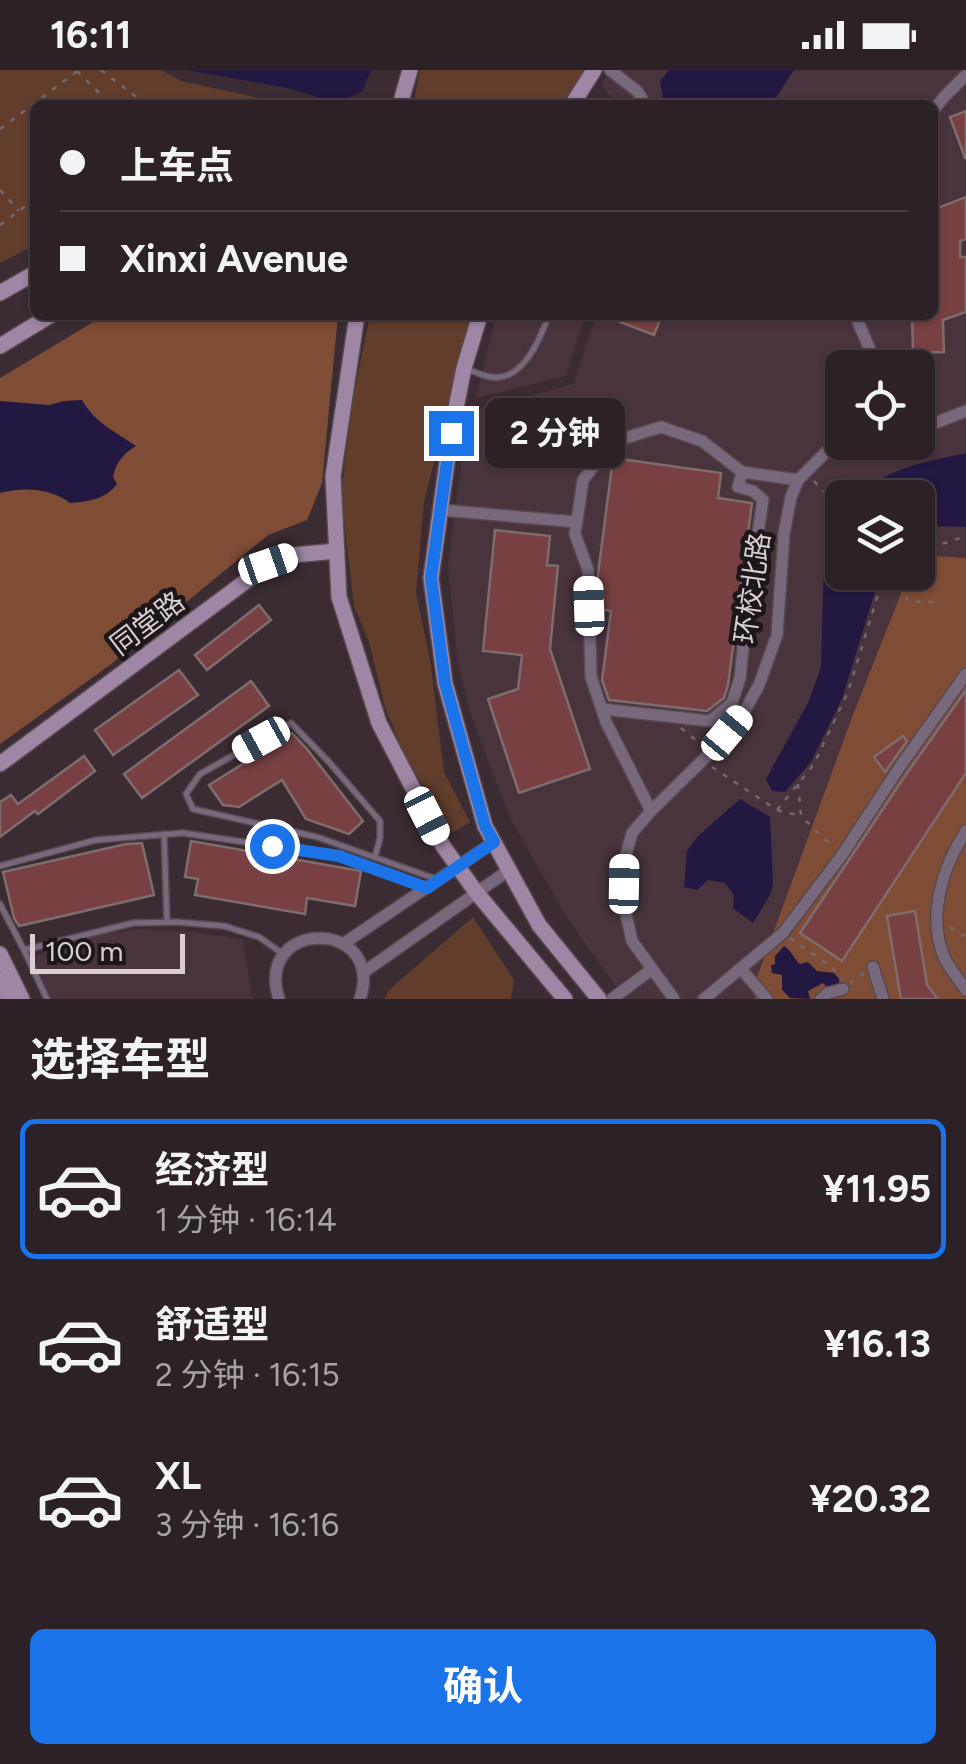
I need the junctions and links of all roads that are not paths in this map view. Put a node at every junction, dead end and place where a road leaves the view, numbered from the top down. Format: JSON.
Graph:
{"nodes":[{"id":1,"x":410,"y":70,"type":"edge"},
{"id":2,"x":594,"y":70,"type":"edge"},
{"id":3,"x":610,"y":70,"type":"edge"},
{"id":4,"x":966,"y":75,"type":"edge"},
{"id":5,"x":401,"y":100,"type":"edge"},
{"id":6,"x":575,"y":100,"type":"edge"},
{"id":7,"x":642,"y":100,"type":"edge"},
{"id":8,"x":938,"y":104,"type":"edge"},
{"id":9,"x":30,"y":276,"type":"edge"},
{"id":10,"x":0,"y":294,"type":"edge"},
{"id":11,"x":44,"y":320,"type":"edge"},
{"id":12,"x":356,"y":320,"type":"edge"},
{"id":13,"x":478,"y":320,"type":"edge"},
{"id":14,"x":547,"y":320,"type":"edge"},
{"id":15,"x":857,"y":320,"type":"edge"},
{"id":16,"x":0,"y":346,"type":"edge"},
{"id":17,"x":870,"y":350,"type":"edge"},
{"id":18,"x":464,"y":368,"type":"junction"},
{"id":19,"x":966,"y":411,"type":"edge"},
{"id":20,"x":935,"y":422,"type":"edge"},
{"id":21,"x":825,"y":453,"type":"edge"},
{"id":22,"x":742,"y":472,"type":"junction"},
{"id":23,"x":802,"y":476,"type":"junction"},
{"id":24,"x":441,"y":510,"type":"junction"},
{"id":25,"x":577,"y":522,"type":"junction"},
{"id":26,"x":337,"y":550,"type":"junction"},
{"id":27,"x":966,"y":674,"type":"edge"},
{"id":28,"x":602,"y":709,"type":"junction"},
{"id":29,"x":0,"y":764,"type":"edge"},
{"id":30,"x":651,"y":811,"type":"junction"},
{"id":31,"x":966,"y":830,"type":"edge"},
{"id":32,"x":164,"y":834,"type":"junction"},
{"id":33,"x":494,"y":842,"type":"junction"},
{"id":34,"x":376,"y":857,"type":"junction"},
{"id":35,"x":0,"y":866,"type":"edge"},
{"id":36,"x":458,"y":867,"type":"junction"},
{"id":37,"x":509,"y":870,"type":"junction"},
{"id":38,"x":438,"y":880,"type":"junction"},
{"id":39,"x":427,"y":888,"type":"junction"},
{"id":40,"x":476,"y":892,"type":"junction"},
{"id":41,"x":0,"y":904,"type":"edge"},
{"id":42,"x":167,"y":922,"type":"junction"},
{"id":43,"x":343,"y":944,"type":"junction"},
{"id":44,"x":24,"y":950,"type":"junction"},
{"id":45,"x":0,"y":954,"type":"edge"},
{"id":46,"x":284,"y":955,"type":"junction"},
{"id":47,"x":873,"y":966,"type":"road end"},
{"id":48,"x":652,"y":969,"type":"junction"},
{"id":49,"x":742,"y":970,"type":"junction"},
{"id":50,"x":364,"y":972,"type":"junction"},
{"id":51,"x":0,"y":980,"type":"edge"},
{"id":52,"x":843,"y":988,"type":"road end"},
{"id":53,"x":966,"y":990,"type":"edge"},
{"id":54,"x":9,"y":999,"type":"edge"},
{"id":55,"x":22,"y":999,"type":"edge"},
{"id":56,"x":47,"y":999,"type":"edge"},
{"id":57,"x":279,"y":999,"type":"edge"},
{"id":58,"x":360,"y":999,"type":"edge"},
{"id":59,"x":565,"y":999,"type":"edge"},
{"id":60,"x":598,"y":999,"type":"edge"},
{"id":61,"x":612,"y":999,"type":"edge"},
{"id":62,"x":674,"y":999,"type":"edge"},
{"id":63,"x":704,"y":999,"type":"edge"},
{"id":64,"x":767,"y":999,"type":"edge"},
{"id":65,"x":820,"y":999,"type":"edge"},
{"id":66,"x":883,"y":999,"type":"edge"}],
"edges":[{"from":1,"to":5,"type":"main road"},
{"from":2,"to":6,"type":"main road"},
{"from":3,"to":7,"type":"street"},
{"from":4,"to":8,"type":"street"},
{"from":9,"to":10,"type":"main road"},
{"from":11,"to":16,"type":"main road"},
{"from":12,"to":26,"type":"main road"},
{"from":13,"to":18,"type":"main road"},
{"from":14,"to":18,"type":"lane"},
{"from":15,"to":17,"type":"street"},
{"from":18,"to":24,"type":"main road"},
{"from":19,"to":20,"type":"street"},
{"from":21,"to":23,"type":"street"},
{"from":22,"to":23,"type":"street"},
{"from":22,"to":25,"type":"street"},
{"from":22,"to":28,"type":"street"},
{"from":23,"to":30,"type":"street","name":"环校北路"},
{"from":24,"to":25,"type":"street"},
{"from":24,"to":33,"type":"main road"},
{"from":25,"to":28,"type":"street"},
{"from":26,"to":29,"type":"main road","name":"同堂路"},
{"from":26,"to":36,"type":"main road"},
{"from":27,"to":49,"type":"street"},
{"from":28,"to":30,"type":"street"},
{"from":30,"to":48,"type":"street","name":"环校北路"},
{"from":31,"to":53,"type":"street"},
{"from":32,"to":35,"type":"lane"},
{"from":32,"to":39,"type":"lane"},
{"from":32,"to":42,"type":"lane"},
{"from":33,"to":36,"type":"street"},
{"from":33,"to":37,"type":"main road"},
{"from":34,"to":34,"type":"lane"},
{"from":34,"to":38,"type":"lane"},
{"from":36,"to":38,"type":"street"},
{"from":36,"to":40,"type":"main road"},
{"from":37,"to":40,"type":"street"},
{"from":37,"to":60,"type":"main road"},
{"from":38,"to":39,"type":"street"},
{"from":39,"to":43,"type":"street"},
{"from":40,"to":50,"type":"street"},
{"from":40,"to":59,"type":"main road"},
{"from":41,"to":44,"type":"lane"},
{"from":42,"to":44,"type":"lane"},
{"from":42,"to":46,"type":"lane"},
{"from":43,"to":46,"type":"street"},
{"from":43,"to":50,"type":"street"},
{"from":44,"to":56,"type":"lane"},
{"from":45,"to":55,"type":"main road"},
{"from":46,"to":57,"type":"street"},
{"from":47,"to":66,"type":"street"},
{"from":48,"to":61,"type":"street"},
{"from":48,"to":62,"type":"street","name":"环校北路"},
{"from":49,"to":63,"type":"street"},
{"from":49,"to":64,"type":"street"},
{"from":50,"to":58,"type":"street"},
{"from":51,"to":54,"type":"main road"},
{"from":52,"to":65,"type":"street"}]}
